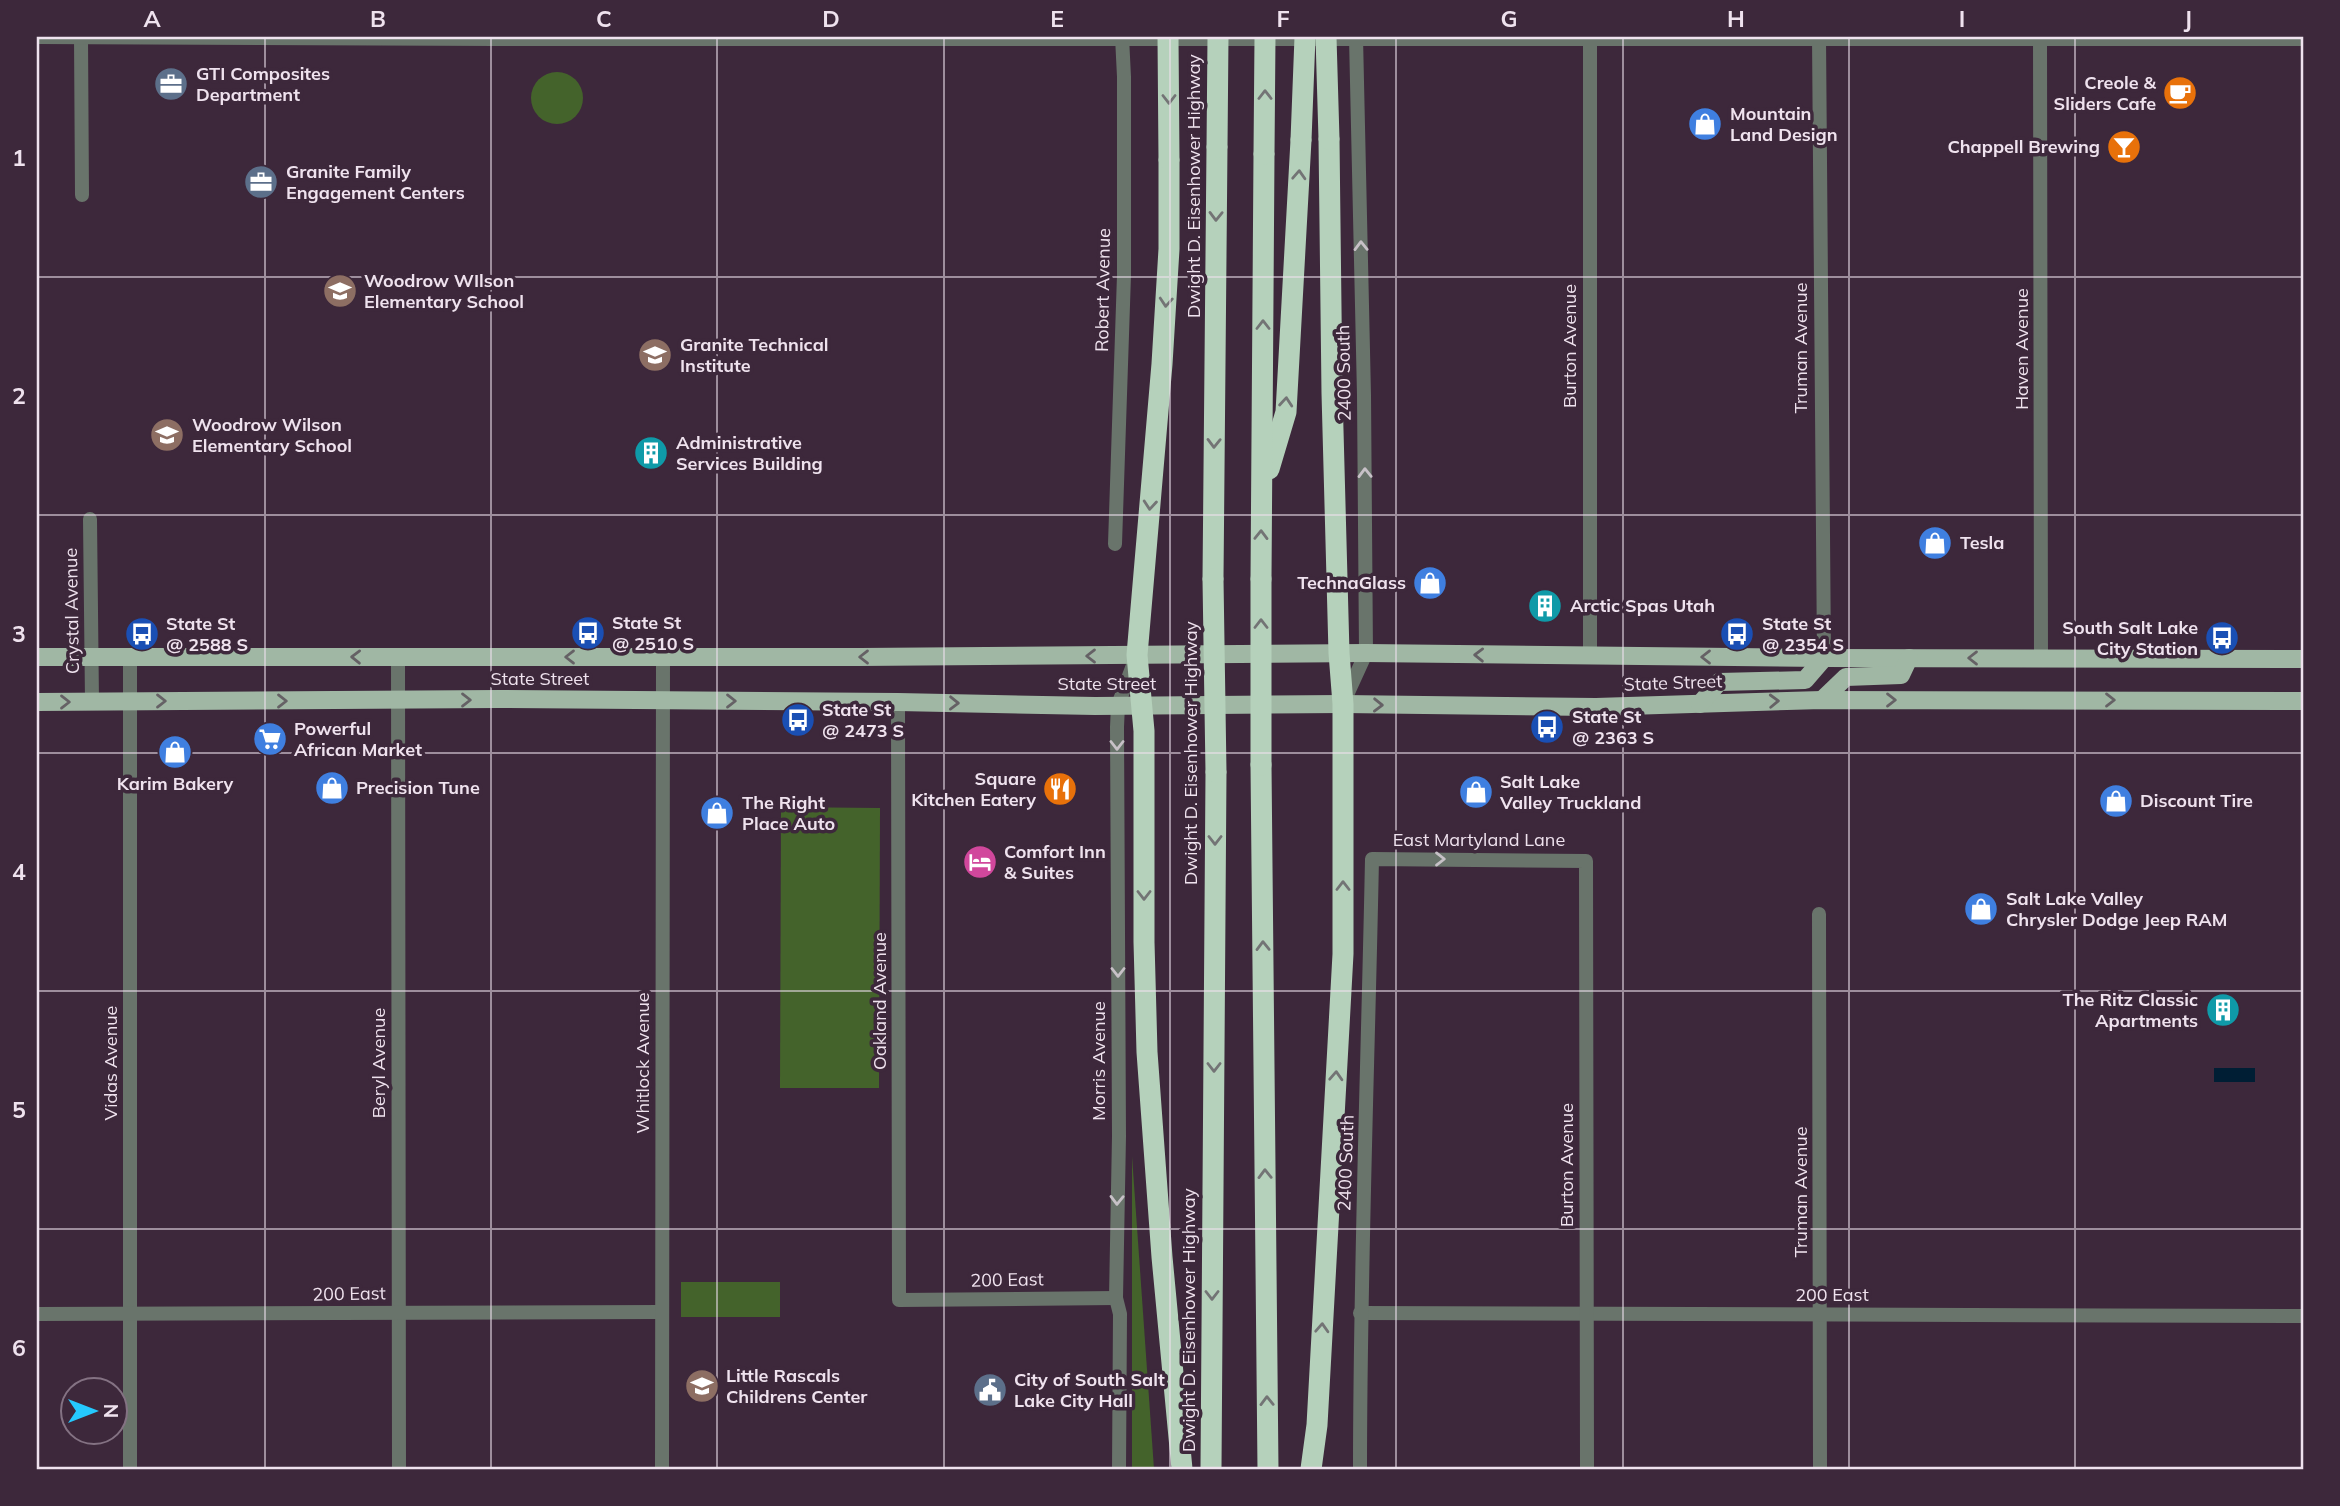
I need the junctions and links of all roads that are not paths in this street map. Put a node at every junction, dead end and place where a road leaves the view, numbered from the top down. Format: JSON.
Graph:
{"nodes":[{"id":1,"x":37,"y":37,"type":"edge"},
{"id":2,"x":81,"y":37,"type":"edge"},
{"id":3,"x":1168,"y":37,"type":"edge"},
{"id":4,"x":1218,"y":37,"type":"edge"},
{"id":5,"x":1265,"y":37,"type":"edge"},
{"id":6,"x":1305,"y":37,"type":"edge"},
{"id":7,"x":1326,"y":37,"type":"edge"},
{"id":8,"x":1590,"y":37,"type":"edge"},
{"id":9,"x":1819,"y":37,"type":"edge"},
{"id":10,"x":310,"y":38,"type":"edge"},
{"id":11,"x":541,"y":38,"type":"edge"},
{"id":12,"x":845,"y":38,"type":"edge"},
{"id":13,"x":1122,"y":38,"type":"edge"},
{"id":14,"x":1356,"y":38,"type":"edge"},
{"id":15,"x":2234,"y":38,"type":"edge"},
{"id":16,"x":2040,"y":39,"type":"junction"},
{"id":17,"x":2303,"y":39,"type":"edge"},
{"id":18,"x":82,"y":195,"type":"dead end"},
{"id":19,"x":1262,"y":492,"type":"junction"},
{"id":20,"x":90,"y":519,"type":"dead end"},
{"id":21,"x":1115,"y":544,"type":"dead end"},
{"id":22,"x":1339,"y":653,"type":"junction"},
{"id":23,"x":1366,"y":653,"type":"junction"},
{"id":24,"x":1137,"y":655,"type":"junction"},
{"id":25,"x":130,"y":656,"type":"junction"},
{"id":26,"x":1590,"y":656,"type":"junction"},
{"id":27,"x":37,"y":657,"type":"edge"},
{"id":28,"x":93,"y":657,"type":"junction"},
{"id":29,"x":398,"y":657,"type":"junction"},
{"id":30,"x":663,"y":657,"type":"junction"},
{"id":31,"x":1824,"y":658,"type":"junction"},
{"id":32,"x":1909,"y":658,"type":"junction"},
{"id":33,"x":2041,"y":658,"type":"junction"},
{"id":34,"x":2303,"y":659,"type":"edge"},
{"id":35,"x":398,"y":700,"type":"junction"},
{"id":36,"x":1822,"y":700,"type":"junction"},
{"id":37,"x":130,"y":701,"type":"junction"},
{"id":38,"x":663,"y":701,"type":"junction"},
{"id":39,"x":2303,"y":701,"type":"edge"},
{"id":40,"x":37,"y":702,"type":"edge"},
{"id":41,"x":92,"y":702,"type":"junction"},
{"id":42,"x":898,"y":702,"type":"junction"},
{"id":43,"x":1141,"y":704,"type":"junction"},
{"id":44,"x":1343,"y":704,"type":"junction"},
{"id":45,"x":1700,"y":704,"type":"junction"},
{"id":46,"x":1118,"y":705,"type":"junction"},
{"id":47,"x":1372,"y":859,"type":"joint"},
{"id":48,"x":1586,"y":861,"type":"joint"},
{"id":49,"x":1819,"y":914,"type":"dead end"},
{"id":50,"x":1116,"y":1298,"type":"junction"},
{"id":51,"x":899,"y":1300,"type":"joint"},
{"id":52,"x":662,"y":1312,"type":"junction"},
{"id":53,"x":1360,"y":1312,"type":"junction"},
{"id":54,"x":399,"y":1313,"type":"junction"},
{"id":55,"x":1587,"y":1313,"type":"junction"},
{"id":56,"x":37,"y":1314,"type":"edge"},
{"id":57,"x":130,"y":1314,"type":"junction"},
{"id":58,"x":1820,"y":1314,"type":"junction"},
{"id":59,"x":2303,"y":1317,"type":"edge"},
{"id":60,"x":131,"y":1469,"type":"edge"},
{"id":61,"x":399,"y":1469,"type":"edge"},
{"id":62,"x":662,"y":1469,"type":"edge"},
{"id":63,"x":1119,"y":1469,"type":"edge"},
{"id":64,"x":1182,"y":1469,"type":"edge"},
{"id":65,"x":1211,"y":1469,"type":"edge"},
{"id":66,"x":1268,"y":1469,"type":"edge"},
{"id":67,"x":1311,"y":1469,"type":"edge"},
{"id":68,"x":1360,"y":1469,"type":"edge"},
{"id":69,"x":1587,"y":1469,"type":"edge"},
{"id":70,"x":1820,"y":1469,"type":"edge"}],
"edges":[{"from":1,"to":2,"type":"street"},
{"from":2,"to":10,"type":"street"},
{"from":2,"to":18,"type":"street"},
{"from":3,"to":24,"type":"highway","one_way":true,"bridge":true},
{"from":4,"to":65,"type":"highway","name":"Dwight D. Eisenhower Highway","one_way":true,"bridge":true},
{"from":19,"to":5,"type":"highway","one_way":true,"bridge":true},
{"from":19,"to":6,"type":"highway","one_way":true,"bridge":true},
{"from":7,"to":22,"type":"highway","bridge":true},
{"from":8,"to":9,"type":"street"},
{"from":8,"to":14,"type":"street"},
{"from":8,"to":26,"type":"street","name":"Burton Avenue"},
{"from":9,"to":16,"type":"street"},
{"from":9,"to":31,"type":"street","name":"Truman Avenue"},
{"from":10,"to":11,"type":"street"},
{"from":11,"to":12,"type":"street"},
{"from":12,"to":13,"type":"street"},
{"from":13,"to":14,"type":"street"},
{"from":13,"to":21,"type":"street","name":"Robert Avenue"},
{"from":23,"to":14,"type":"street","name":"2400 South","one_way":true},
{"from":15,"to":16,"type":"street"},
{"from":15,"to":17,"type":"street"},
{"from":16,"to":33,"type":"street","name":"Haven Avenue"},
{"from":66,"to":19,"type":"highway","one_way":true,"bridge":true},
{"from":20,"to":28,"type":"street","name":"Crystal Avenue"},
{"from":22,"to":23,"type":"main road","name":"State Street"},
{"from":22,"to":24,"type":"main road","name":"State Street"},
{"from":22,"to":44,"type":"highway"},
{"from":26,"to":23,"type":"main road","name":"State Street","one_way":true},
{"from":23,"to":44,"type":"street","name":"2400 South"},
{"from":24,"to":30,"type":"main road","name":"State Street","one_way":true},
{"from":24,"to":43,"type":"highway"},
{"from":24,"to":46,"type":"street","name":"Morris Avenue"},
{"from":25,"to":28,"type":"main road","name":"State Street"},
{"from":29,"to":25,"type":"main road","name":"State Street","one_way":true},
{"from":25,"to":37,"type":"street","name":"Vidas Avenue"},
{"from":31,"to":26,"type":"main road","name":"State Street","one_way":true},
{"from":27,"to":28,"type":"main road","name":"State Street"},
{"from":28,"to":41,"type":"street","name":"Crystal Avenue"},
{"from":30,"to":29,"type":"main road","name":"State Street","one_way":true},
{"from":29,"to":35,"type":"street","name":"Beryl Avenue"},
{"from":30,"to":38,"type":"street","name":"Whitlock Avenue"},
{"from":31,"to":32,"type":"main road","name":"State Street"},
{"from":31,"to":45,"type":"main road"},
{"from":33,"to":32,"type":"main road","name":"State Street","one_way":true},
{"from":32,"to":36,"type":"main road"},
{"from":33,"to":34,"type":"main road","name":"State Street"},
{"from":37,"to":35,"type":"main road","name":"State Street","one_way":true},
{"from":35,"to":38,"type":"main road","name":"State Street","one_way":true},
{"from":35,"to":54,"type":"street","name":"Beryl Avenue"},
{"from":36,"to":39,"type":"main road","name":"State Street","one_way":true},
{"from":45,"to":36,"type":"main road","name":"State Street","one_way":true},
{"from":37,"to":41,"type":"main road","name":"State Street"},
{"from":37,"to":57,"type":"street","name":"Vidas Avenue"},
{"from":38,"to":42,"type":"main road","name":"State Street","one_way":true},
{"from":38,"to":52,"type":"street","name":"Whitlock Avenue"},
{"from":40,"to":41,"type":"main road","name":"State Street","one_way":true},
{"from":42,"to":46,"type":"main road","name":"State Street","one_way":true},
{"from":42,"to":51,"type":"street","name":"Oakland Avenue"},
{"from":43,"to":44,"type":"main road","name":"State Street"},
{"from":43,"to":46,"type":"main road","name":"State Street"},
{"from":43,"to":64,"type":"highway","one_way":true},
{"from":44,"to":45,"type":"main road","name":"State Street","one_way":true},
{"from":67,"to":44,"type":"highway","one_way":true},
{"from":46,"to":50,"type":"street","name":"Morris Avenue","one_way":true},
{"from":47,"to":48,"type":"street","name":"East Martyland Lane","one_way":true},
{"from":47,"to":53,"type":"street","name":"2400 South"},
{"from":48,"to":55,"type":"street","name":"Burton Avenue"},
{"from":49,"to":58,"type":"street","name":"Truman Avenue"},
{"from":50,"to":51,"type":"street","name":"200 East"},
{"from":50,"to":63,"type":"street","name":"Morris Avenue"},
{"from":52,"to":54,"type":"street","name":"200 East"},
{"from":52,"to":62,"type":"street","name":"Whitlock Avenue"},
{"from":53,"to":55,"type":"street","name":"200 East"},
{"from":53,"to":68,"type":"street","name":"2400 South"},
{"from":54,"to":57,"type":"street","name":"200 East"},
{"from":54,"to":61,"type":"street","name":"Beryl Avenue"},
{"from":55,"to":58,"type":"street","name":"200 East"},
{"from":55,"to":69,"type":"street","name":"Burton Avenue"},
{"from":56,"to":57,"type":"street","name":"200 East"},
{"from":57,"to":60,"type":"street","name":"Vidas Avenue"},
{"from":58,"to":59,"type":"street","name":"200 East"},
{"from":58,"to":70,"type":"street","name":"Truman Avenue"}]}
